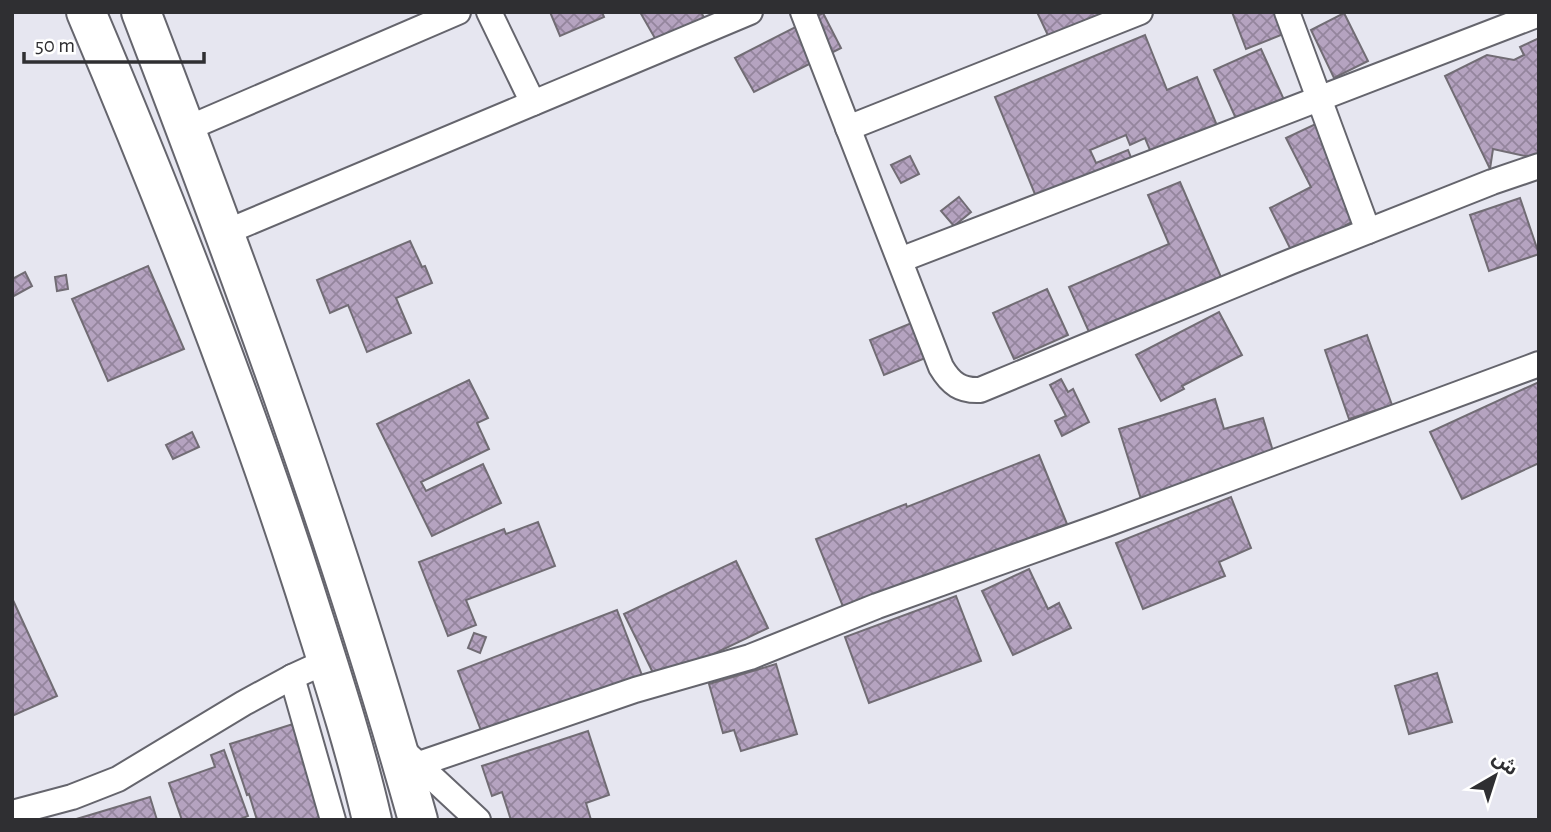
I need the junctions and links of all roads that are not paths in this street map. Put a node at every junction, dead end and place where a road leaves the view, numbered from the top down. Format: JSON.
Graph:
{"nodes":[{"id":1,"x":86,"y":12,"type":"edge"},
{"id":2,"x":141,"y":12,"type":"edge"},
{"id":3,"x":458,"y":12,"type":"edge"},
{"id":4,"x":489,"y":12,"type":"edge"},
{"id":5,"x":750,"y":12,"type":"edge"},
{"id":6,"x":803,"y":12,"type":"edge"},
{"id":7,"x":1140,"y":12,"type":"edge"},
{"id":8,"x":1286,"y":12,"type":"edge"},
{"id":9,"x":1539,"y":14,"type":"edge"},
{"id":10,"x":1319,"y":99,"type":"junction"},
{"id":11,"x":533,"y":103,"type":"junction"},
{"id":12,"x":848,"y":128,"type":"junction"},
{"id":13,"x":186,"y":129,"type":"junction"},
{"id":14,"x":1539,"y":166,"type":"edge"},
{"id":15,"x":1368,"y":231,"type":"junction"},
{"id":16,"x":226,"y":232,"type":"junction"},
{"id":17,"x":900,"y":260,"type":"junction"},
{"id":18,"x":1539,"y":364,"type":"edge"},
{"id":19,"x":327,"y":661,"type":"junction"},
{"id":20,"x":292,"y":677,"type":"junction"},
{"id":21,"x":408,"y":755,"type":"junction"},
{"id":22,"x":12,"y":813,"type":"edge"},
{"id":23,"x":333,"y":820,"type":"edge"},
{"id":24,"x":372,"y":820,"type":"edge"},
{"id":25,"x":418,"y":820,"type":"edge"},
{"id":26,"x":478,"y":820,"type":"edge"}],
"edges":[{"from":1,"to":19,"type":"highway"},
{"from":2,"to":13,"type":"highway"},
{"from":3,"to":13,"type":"street"},
{"from":4,"to":11,"type":"street"},
{"from":5,"to":11,"type":"street"},
{"from":6,"to":12,"type":"street"},
{"from":7,"to":12,"type":"street"},
{"from":8,"to":10,"type":"street"},
{"from":9,"to":10,"type":"street"},
{"from":10,"to":15,"type":"street"},
{"from":10,"to":17,"type":"street"},
{"from":11,"to":16,"type":"street"},
{"from":12,"to":17,"type":"street"},
{"from":13,"to":16,"type":"highway"},
{"from":14,"to":15,"type":"street"},
{"from":15,"to":17,"type":"street"},
{"from":16,"to":21,"type":"highway"},
{"from":18,"to":21,"type":"street"},
{"from":19,"to":20,"type":"street"},
{"from":19,"to":24,"type":"highway"},
{"from":20,"to":22,"type":"street"},
{"from":20,"to":23,"type":"street"},
{"from":21,"to":25,"type":"highway"},
{"from":21,"to":26,"type":"street"}]}
